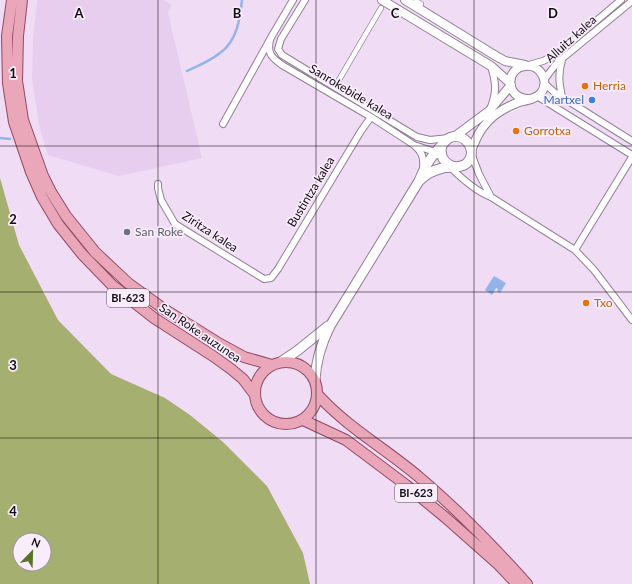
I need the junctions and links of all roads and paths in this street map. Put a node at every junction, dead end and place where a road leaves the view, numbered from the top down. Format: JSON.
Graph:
{"nodes":[{"id":1,"x":12,"y":0,"type":"edge"},
{"id":2,"x":22,"y":0,"type":"edge"},
{"id":3,"x":293,"y":0,"type":"edge"},
{"id":4,"x":305,"y":0,"type":"edge"},
{"id":5,"x":405,"y":0,"type":"edge"},
{"id":6,"x":416,"y":0,"type":"edge"},
{"id":7,"x":621,"y":0,"type":"edge"},
{"id":8,"x":632,"y":1,"type":"edge"},
{"id":9,"x":382,"y":4,"type":"edge"},
{"id":10,"x":421,"y":4,"type":"dead end"},
{"id":11,"x":270,"y":40,"type":"junction"},
{"id":12,"x":562,"y":60,"type":"junction"},
{"id":13,"x":491,"y":66,"type":"junction"},
{"id":14,"x":527,"y":66,"type":"junction"},
{"id":15,"x":544,"y":82,"type":"junction"},
{"id":16,"x":510,"y":84,"type":"junction"},
{"id":17,"x":336,"y":85,"type":"dead end"},
{"id":18,"x":537,"y":96,"type":"junction"},
{"id":19,"x":562,"y":97,"type":"junction"},
{"id":20,"x":528,"y":100,"type":"junction"},
{"id":21,"x":489,"y":111,"type":"junction"},
{"id":22,"x":371,"y":117,"type":"junction"},
{"id":23,"x":224,"y":124,"type":"dead end"},
{"id":24,"x":449,"y":140,"type":"junction"},
{"id":25,"x":632,"y":141,"type":"edge"},
{"id":26,"x":414,"y":145,"type":"junction"},
{"id":27,"x":435,"y":152,"type":"junction"},
{"id":28,"x":471,"y":152,"type":"junction"},
{"id":29,"x":632,"y":156,"type":"edge"},
{"id":30,"x":449,"y":164,"type":"junction"},
{"id":31,"x":423,"y":171,"type":"junction"},
{"id":32,"x":419,"y":181,"type":"junction"},
{"id":33,"x":158,"y":184,"type":"dead end"},
{"id":34,"x":491,"y":197,"type":"junction"},
{"id":35,"x":575,"y":250,"type":"junction"},
{"id":36,"x":271,"y":278,"type":"joint"},
{"id":37,"x":632,"y":320,"type":"edge"},
{"id":38,"x":330,"y":326,"type":"junction"},
{"id":39,"x":276,"y":364,"type":"junction"},
{"id":40,"x":315,"y":380,"type":"junction"},
{"id":41,"x":255,"y":395,"type":"junction"},
{"id":42,"x":318,"y":395,"type":"junction"},
{"id":43,"x":303,"y":420,"type":"junction"},
{"id":44,"x":517,"y":584,"type":"edge"},
{"id":45,"x":527,"y":584,"type":"edge"}],
"edges":[{"from":1,"to":41,"type":"main road","name":"San Roke auzunea","number":"BI-623"},
{"from":2,"to":39,"type":"main road","number":"BI-623"},
{"from":3,"to":11,"type":"street"},
{"from":4,"to":24,"type":"street","name":"Sanrokebide kalea"},
{"from":5,"to":14,"type":"street"},
{"from":6,"to":10,"type":"street"},
{"from":7,"to":14,"type":"street","name":"Alluitz kalea"},
{"from":8,"to":12,"type":"street","name":"Alluitz kalea"},
{"from":9,"to":13,"type":"street"},
{"from":9,"to":17,"type":"street"},
{"from":11,"to":22,"type":"street","name":"Sanrokebide kalea"},
{"from":11,"to":23,"type":"street"},
{"from":12,"to":15,"type":"street","name":"Alluitz kalea"},
{"from":12,"to":19,"type":"street"},
{"from":13,"to":16,"type":"street"},
{"from":13,"to":21,"type":"street"},
{"from":14,"to":15,"type":"street"},
{"from":14,"to":16,"type":"street"},
{"from":15,"to":18,"type":"street"},
{"from":15,"to":19,"type":"street"},
{"from":16,"to":20,"type":"street"},
{"from":16,"to":21,"type":"street"},
{"from":18,"to":20,"type":"street"},
{"from":18,"to":29,"type":"street"},
{"from":19,"to":25,"type":"street"},
{"from":20,"to":28,"type":"street"},
{"from":21,"to":24,"type":"street"},
{"from":22,"to":26,"type":"street","name":"Sanrokebide kalea"},
{"from":22,"to":36,"type":"street","name":"Bustintza kalea"},
{"from":24,"to":27,"type":"main road"},
{"from":24,"to":28,"type":"main road"},
{"from":24,"to":30,"type":"main road"},
{"from":26,"to":27,"type":"street","name":"Sanrokebide kalea"},
{"from":26,"to":31,"type":"street"},
{"from":27,"to":30,"type":"street"},
{"from":27,"to":31,"type":"main road"},
{"from":28,"to":30,"type":"main road"},
{"from":28,"to":34,"type":"street"},
{"from":29,"to":35,"type":"street"},
{"from":30,"to":32,"type":"main road"},
{"from":30,"to":34,"type":"street"},
{"from":31,"to":32,"type":"main road"},
{"from":32,"to":38,"type":"main road"},
{"from":33,"to":36,"type":"street","name":"Ziritza kalea"},
{"from":34,"to":35,"type":"street"},
{"from":35,"to":37,"type":"street"},
{"from":38,"to":39,"type":"main road"},
{"from":38,"to":40,"type":"main road"},
{"from":39,"to":40,"type":"main road","number":"BI-623"},
{"from":39,"to":41,"type":"main road"},
{"from":40,"to":42,"type":"main road"},
{"from":41,"to":43,"type":"main road","number":"BI-623"},
{"from":42,"to":43,"type":"main road"},
{"from":42,"to":45,"type":"main road","number":"BI-623"},
{"from":43,"to":44,"type":"main road","number":"BI-623"}]}
